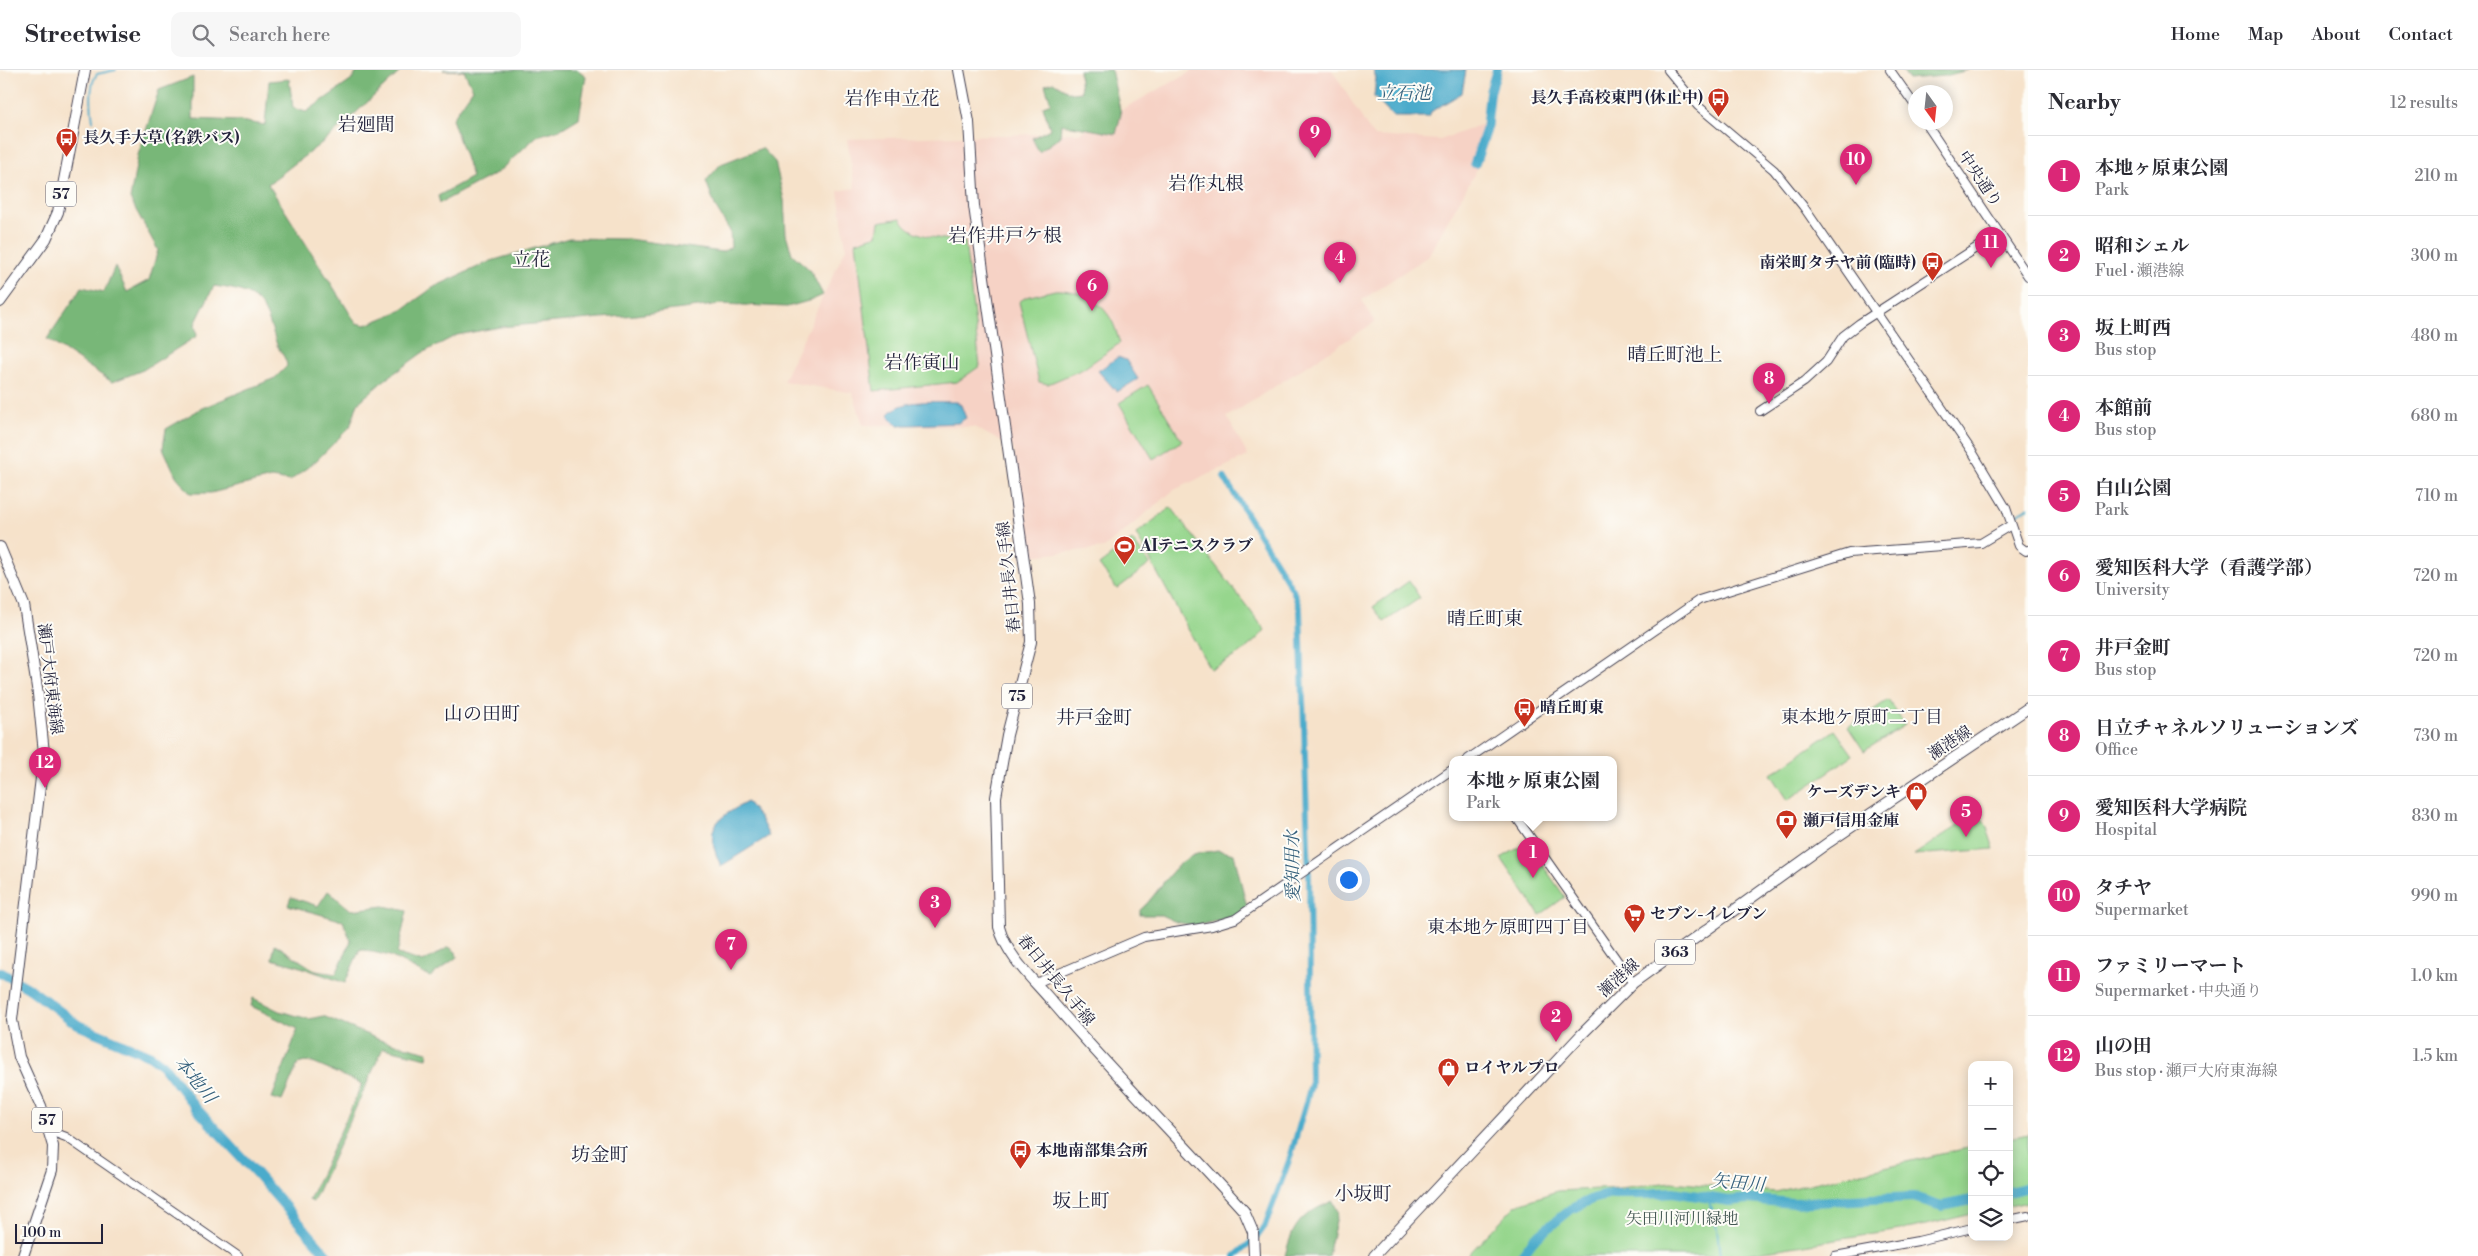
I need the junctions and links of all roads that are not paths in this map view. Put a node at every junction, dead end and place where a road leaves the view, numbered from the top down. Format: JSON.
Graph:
{"nodes":[{"id":1,"x":85,"y":70,"type":"edge"},
{"id":2,"x":959,"y":70,"type":"edge"},
{"id":3,"x":1668,"y":70,"type":"edge"},
{"id":4,"x":1892,"y":73,"type":"edge"},
{"id":5,"x":1908,"y":96,"type":"edge"},
{"id":6,"x":1930,"y":130,"type":"edge"},
{"id":7,"x":1999,"y":233,"type":"junction"},
{"id":8,"x":2028,"y":276,"type":"edge"},
{"id":9,"x":0,"y":302,"type":"edge"},
{"id":10,"x":1877,"y":314,"type":"junction"},
{"id":11,"x":1760,"y":411,"type":"dead end"},
{"id":12,"x":2011,"y":525,"type":"junction"},
{"id":13,"x":0,"y":547,"type":"edge"},
{"id":14,"x":2028,"y":550,"type":"edge"},
{"id":15,"x":2028,"y":708,"type":"edge"},
{"id":16,"x":1475,"y":756,"type":"edge"},
{"id":17,"x":1449,"y":772,"type":"edge"},
{"id":18,"x":1519,"y":821,"type":"edge"},
{"id":19,"x":1036,"y":983,"type":"junction"},
{"id":20,"x":1633,"y":984,"type":"junction"},
{"id":21,"x":50,"y":1132,"type":"junction"},
{"id":22,"x":2028,"y":1216,"type":"edge"},
{"id":23,"x":2013,"y":1219,"type":"edge"},
{"id":24,"x":1968,"y":1229,"type":"edge"},
{"id":25,"x":1255,"y":1253,"type":"edge"},
{"id":26,"x":23,"y":1256,"type":"edge"},
{"id":27,"x":238,"y":1256,"type":"edge"},
{"id":28,"x":1374,"y":1256,"type":"edge"},
{"id":29,"x":1835,"y":1256,"type":"edge"}],
"edges":[{"from":1,"to":9,"type":"main road","number":"57"},
{"from":2,"to":19,"type":"main road","name":"春日井長久手線","number":"75"},
{"from":3,"to":10,"type":"street"},
{"from":4,"to":5,"type":"street"},
{"from":6,"to":7,"type":"street","name":"中央通り"},
{"from":7,"to":8,"type":"street","name":"中央通り"},
{"from":7,"to":10,"type":"street"},
{"from":10,"to":11,"type":"street"},
{"from":10,"to":12,"type":"street"},
{"from":12,"to":14,"type":"street"},
{"from":12,"to":16,"type":"street"},
{"from":13,"to":21,"type":"main road","name":"瀬戸大府東海線","number":"57"},
{"from":15,"to":20,"type":"main road","name":"瀬港線","number":"363"},
{"from":17,"to":19,"type":"street"},
{"from":18,"to":20,"type":"street"},
{"from":19,"to":25,"type":"main road","name":"春日井長久手線","number":"75"},
{"from":20,"to":28,"type":"main road","name":"瀬港線","number":"363"},
{"from":21,"to":26,"type":"main road","name":"瀬戸大府東海線","number":"57"},
{"from":21,"to":27,"type":"street"},
{"from":22,"to":23,"type":"street"},
{"from":24,"to":29,"type":"street"}]}
